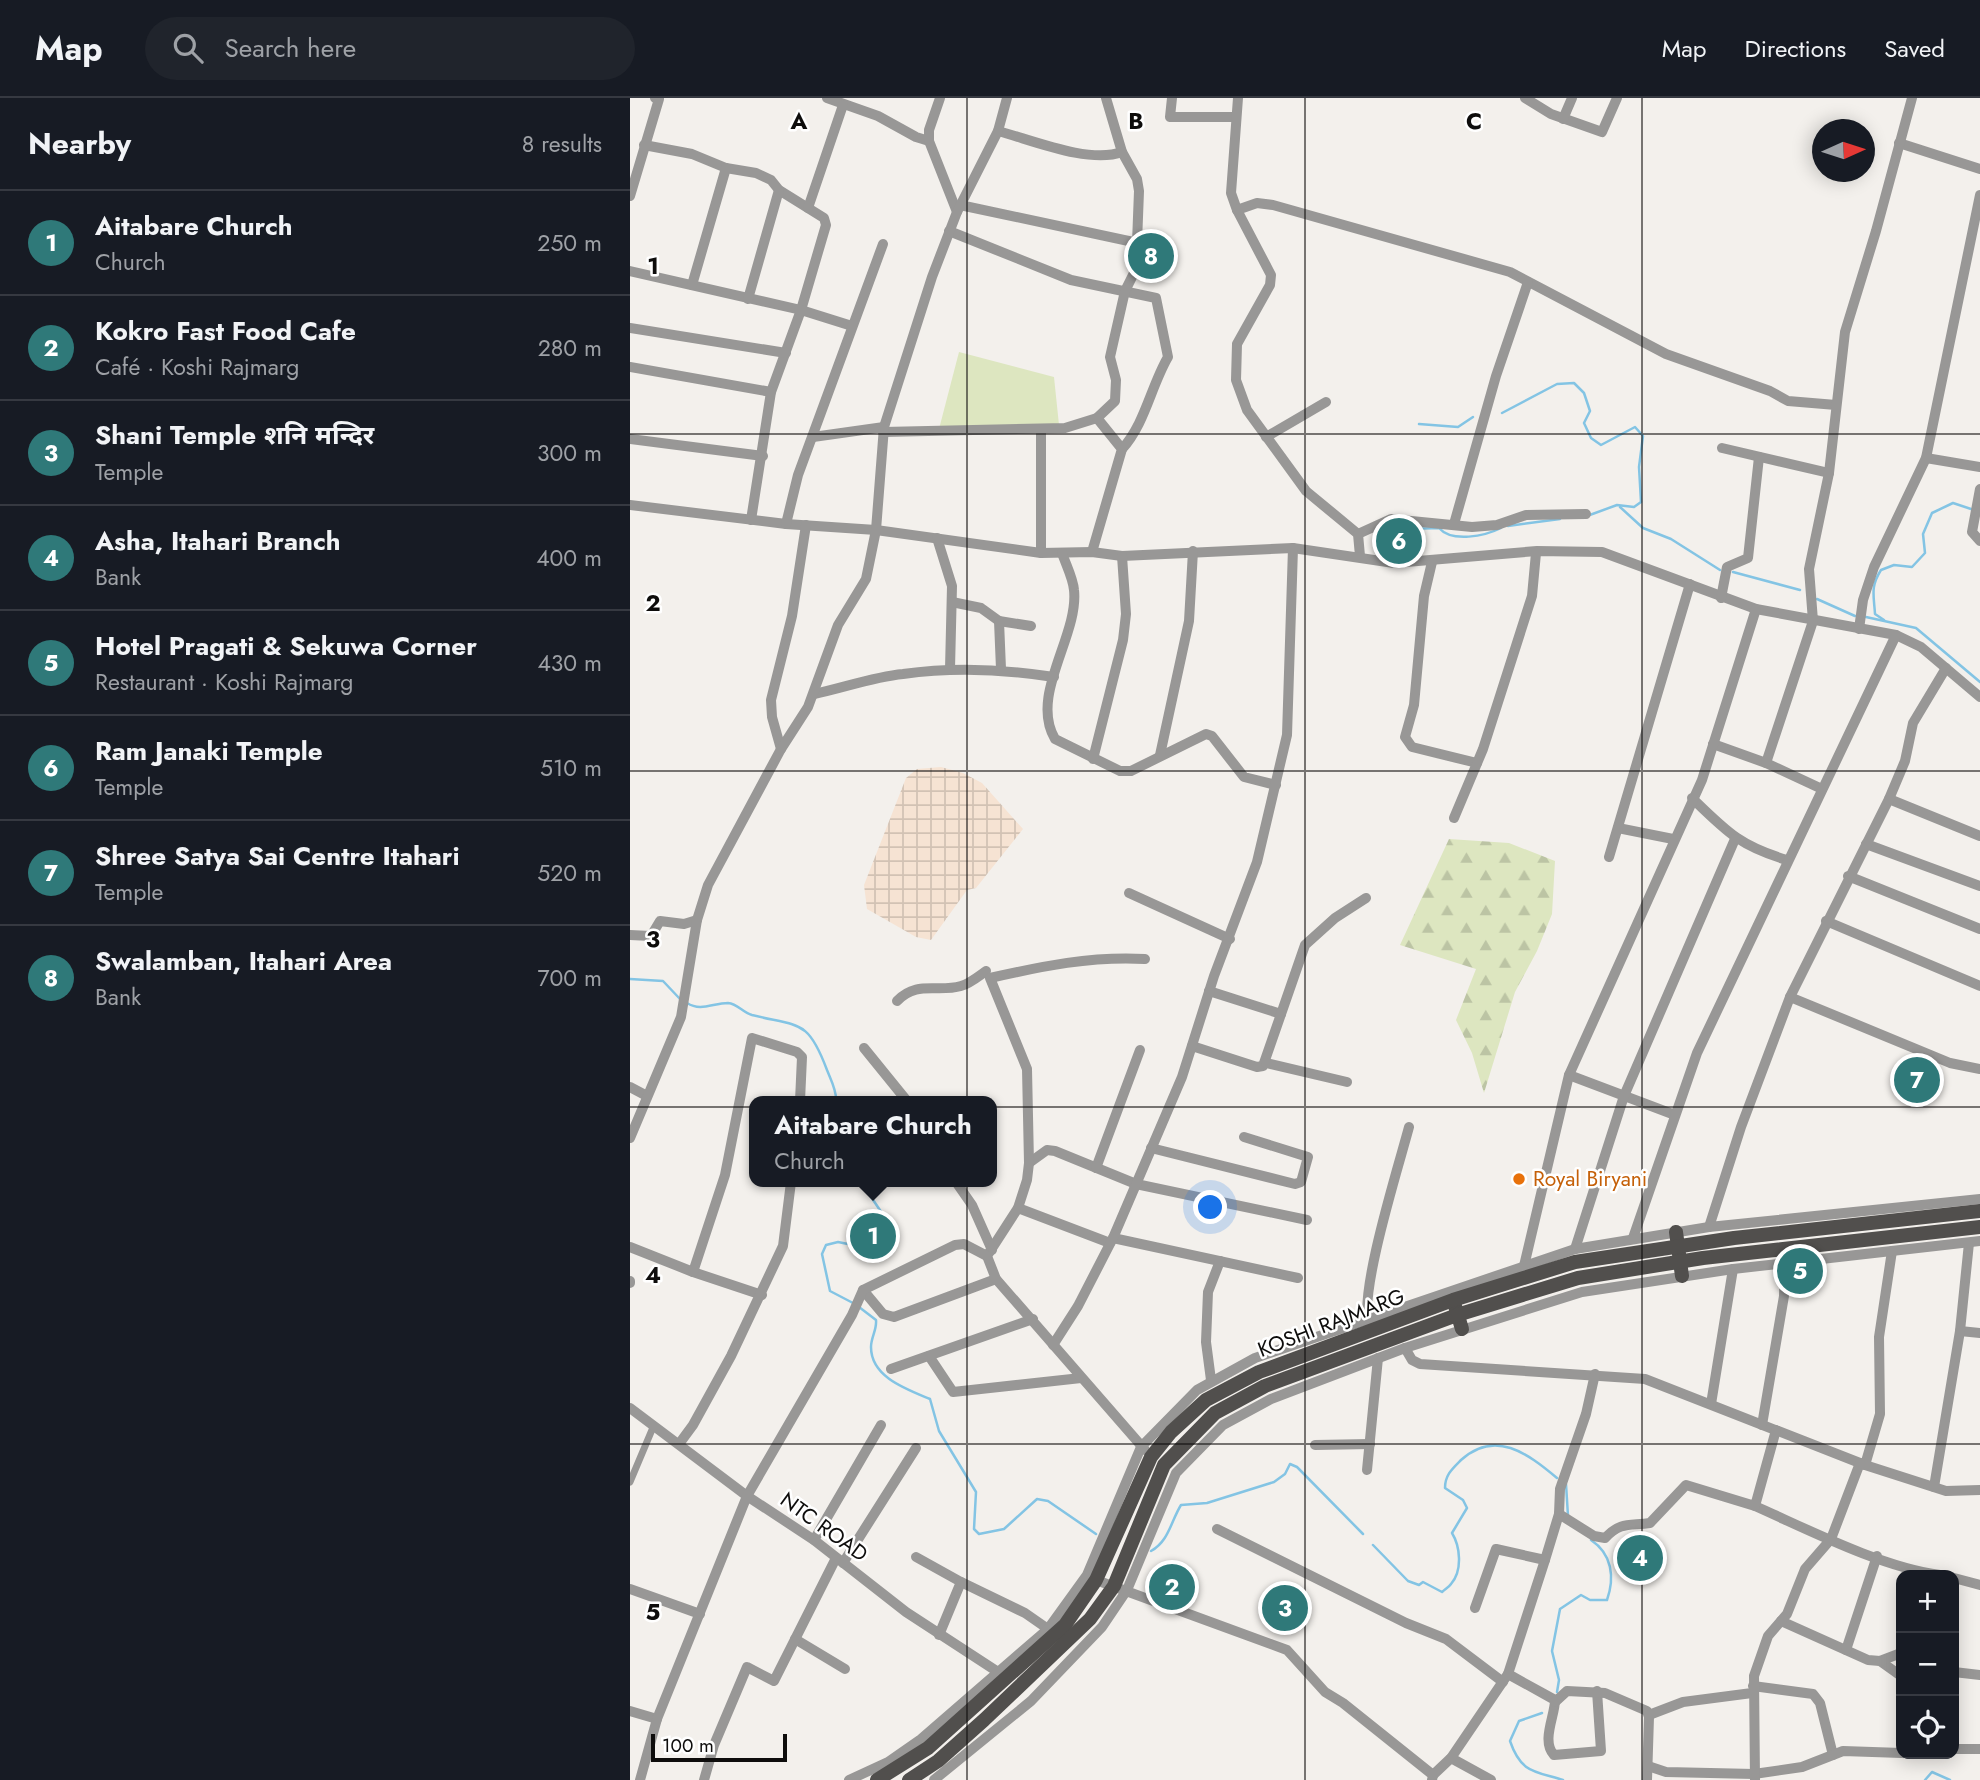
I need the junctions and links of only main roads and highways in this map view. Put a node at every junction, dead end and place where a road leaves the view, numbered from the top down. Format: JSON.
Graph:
{"nodes":[{"id":1,"x":1980,"y":1211,"type":"edge"},
{"id":2,"x":1980,"y":1227,"type":"edge"},
{"id":3,"x":1677,"y":1239,"type":"junction"},
{"id":4,"x":1681,"y":1268,"type":"junction"},
{"id":5,"x":1452,"y":1296,"type":"junction"},
{"id":6,"x":1460,"y":1322,"type":"junction"},
{"id":7,"x":877,"y":1780,"type":"edge"},
{"id":8,"x":909,"y":1780,"type":"edge"}],
"edges":[{"from":1,"to":3,"type":"main road","name":"KOSHI RAJMARG"},
{"from":2,"to":4,"type":"main road","name":"KOSHI RAJMARG"},
{"from":3,"to":4,"type":"main road"},
{"from":3,"to":5,"type":"main road","name":"KOSHI RAJMARG"},
{"from":4,"to":6,"type":"main road","name":"KOSHI RAJMARG"},
{"from":5,"to":6,"type":"main road"},
{"from":5,"to":7,"type":"main road","name":"KOSHI RAJMARG"},
{"from":6,"to":8,"type":"main road","name":"KOSHI RAJMARG"}]}
